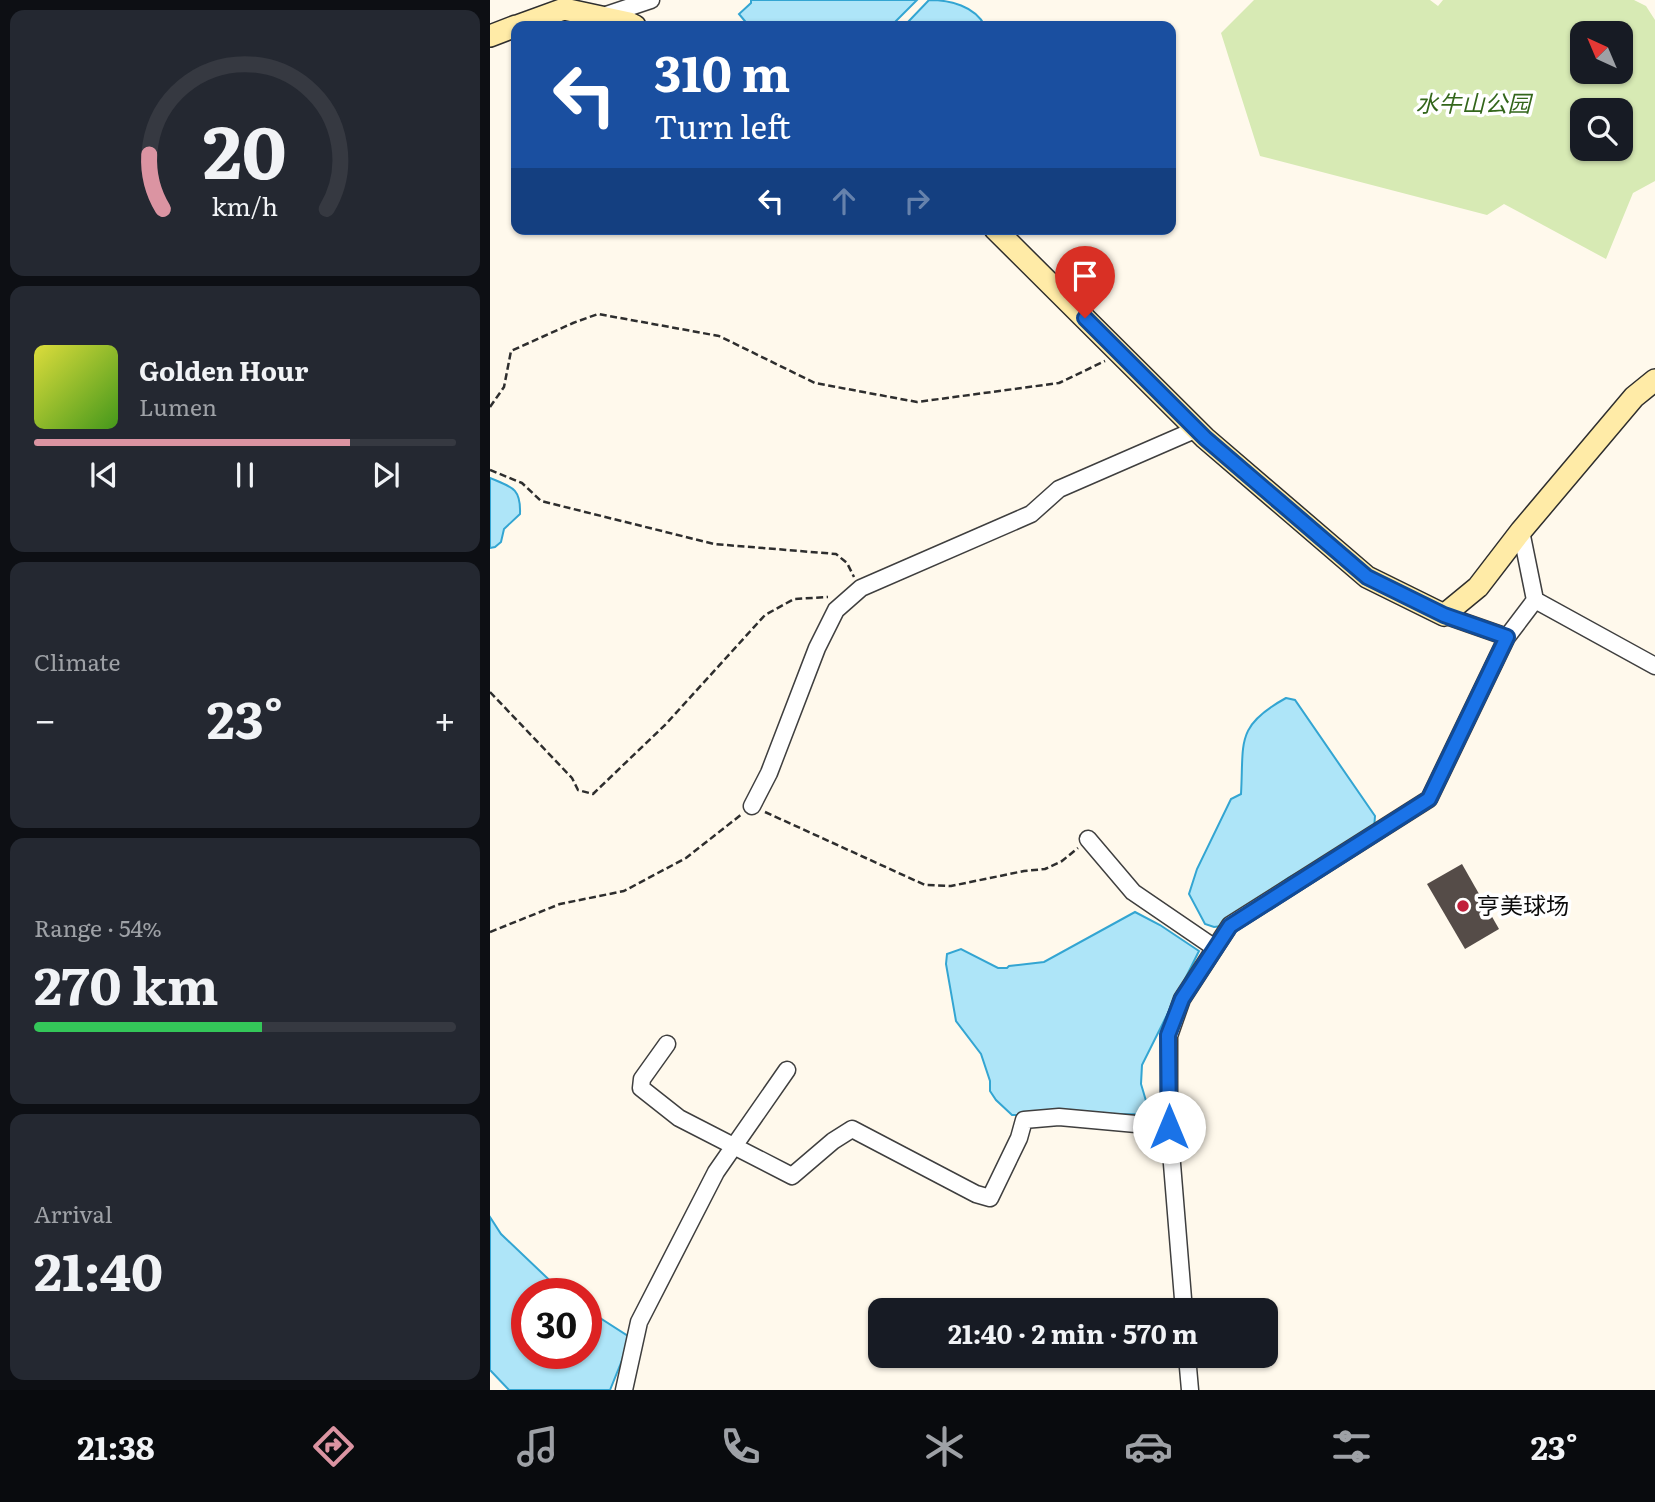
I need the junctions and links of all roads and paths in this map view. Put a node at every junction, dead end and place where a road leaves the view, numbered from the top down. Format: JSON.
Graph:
{"nodes":[{"id":1,"x":651,"y":0,"type":"edge"},
{"id":2,"x":600,"y":17,"type":"junction"},
{"id":3,"x":531,"y":21,"type":"edge"},
{"id":4,"x":616,"y":21,"type":"edge"},
{"id":5,"x":511,"y":28,"type":"edge"},
{"id":6,"x":490,"y":36,"type":"edge"},
{"id":7,"x":1001,"y":235,"type":"edge"},
{"id":8,"x":1120,"y":353,"type":"junction"},
{"id":9,"x":1655,"y":380,"type":"edge"},
{"id":10,"x":490,"y":407,"type":"edge"},
{"id":11,"x":1197,"y":429,"type":"junction"},
{"id":12,"x":490,"y":470,"type":"edge"},
{"id":13,"x":1521,"y":531,"type":"junction"},
{"id":14,"x":857,"y":592,"type":"junction"},
{"id":15,"x":1535,"y":600,"type":"junction"},
{"id":16,"x":1444,"y":615,"type":"junction"},
{"id":17,"x":1507,"y":637,"type":"junction"},
{"id":18,"x":1655,"y":666,"type":"edge"},
{"id":19,"x":490,"y":692,"type":"edge"},
{"id":20,"x":752,"y":806,"type":"junction"},
{"id":21,"x":1088,"y":839,"type":"joint"},
{"id":22,"x":490,"y":932,"type":"edge"},
{"id":23,"x":1215,"y":948,"type":"junction"},
{"id":24,"x":667,"y":1044,"type":"dead end"},
{"id":25,"x":787,"y":1070,"type":"dead end"},
{"id":26,"x":1169,"y":1127,"type":"junction"},
{"id":27,"x":734,"y":1146,"type":"junction"},
{"id":28,"x":1183,"y":1298,"type":"edge"},
{"id":29,"x":1188,"y":1368,"type":"edge"},
{"id":30,"x":624,"y":1390,"type":"edge"},
{"id":31,"x":1190,"y":1390,"type":"edge"}],
"edges":[{"from":1,"to":2,"type":"street"},
{"from":2,"to":3,"type":"street"},
{"from":2,"to":4,"type":"street"},
{"from":5,"to":6,"type":"street"},
{"from":7,"to":8,"type":"street"},
{"from":8,"to":10,"type":"path"},
{"from":8,"to":11,"type":"street"},
{"from":9,"to":13,"type":"street"},
{"from":11,"to":14,"type":"street"},
{"from":11,"to":16,"type":"street"},
{"from":12,"to":14,"type":"path"},
{"from":13,"to":15,"type":"street"},
{"from":13,"to":16,"type":"street"},
{"from":14,"to":19,"type":"path"},
{"from":14,"to":20,"type":"street"},
{"from":15,"to":17,"type":"street"},
{"from":15,"to":18,"type":"street"},
{"from":16,"to":17,"type":"street"},
{"from":17,"to":23,"type":"street"},
{"from":20,"to":21,"type":"path"},
{"from":20,"to":22,"type":"path"},
{"from":21,"to":23,"type":"street"},
{"from":23,"to":26,"type":"street"},
{"from":24,"to":27,"type":"street"},
{"from":25,"to":27,"type":"street"},
{"from":26,"to":27,"type":"street"},
{"from":26,"to":28,"type":"street"},
{"from":27,"to":30,"type":"street"},
{"from":29,"to":31,"type":"street"}]}
